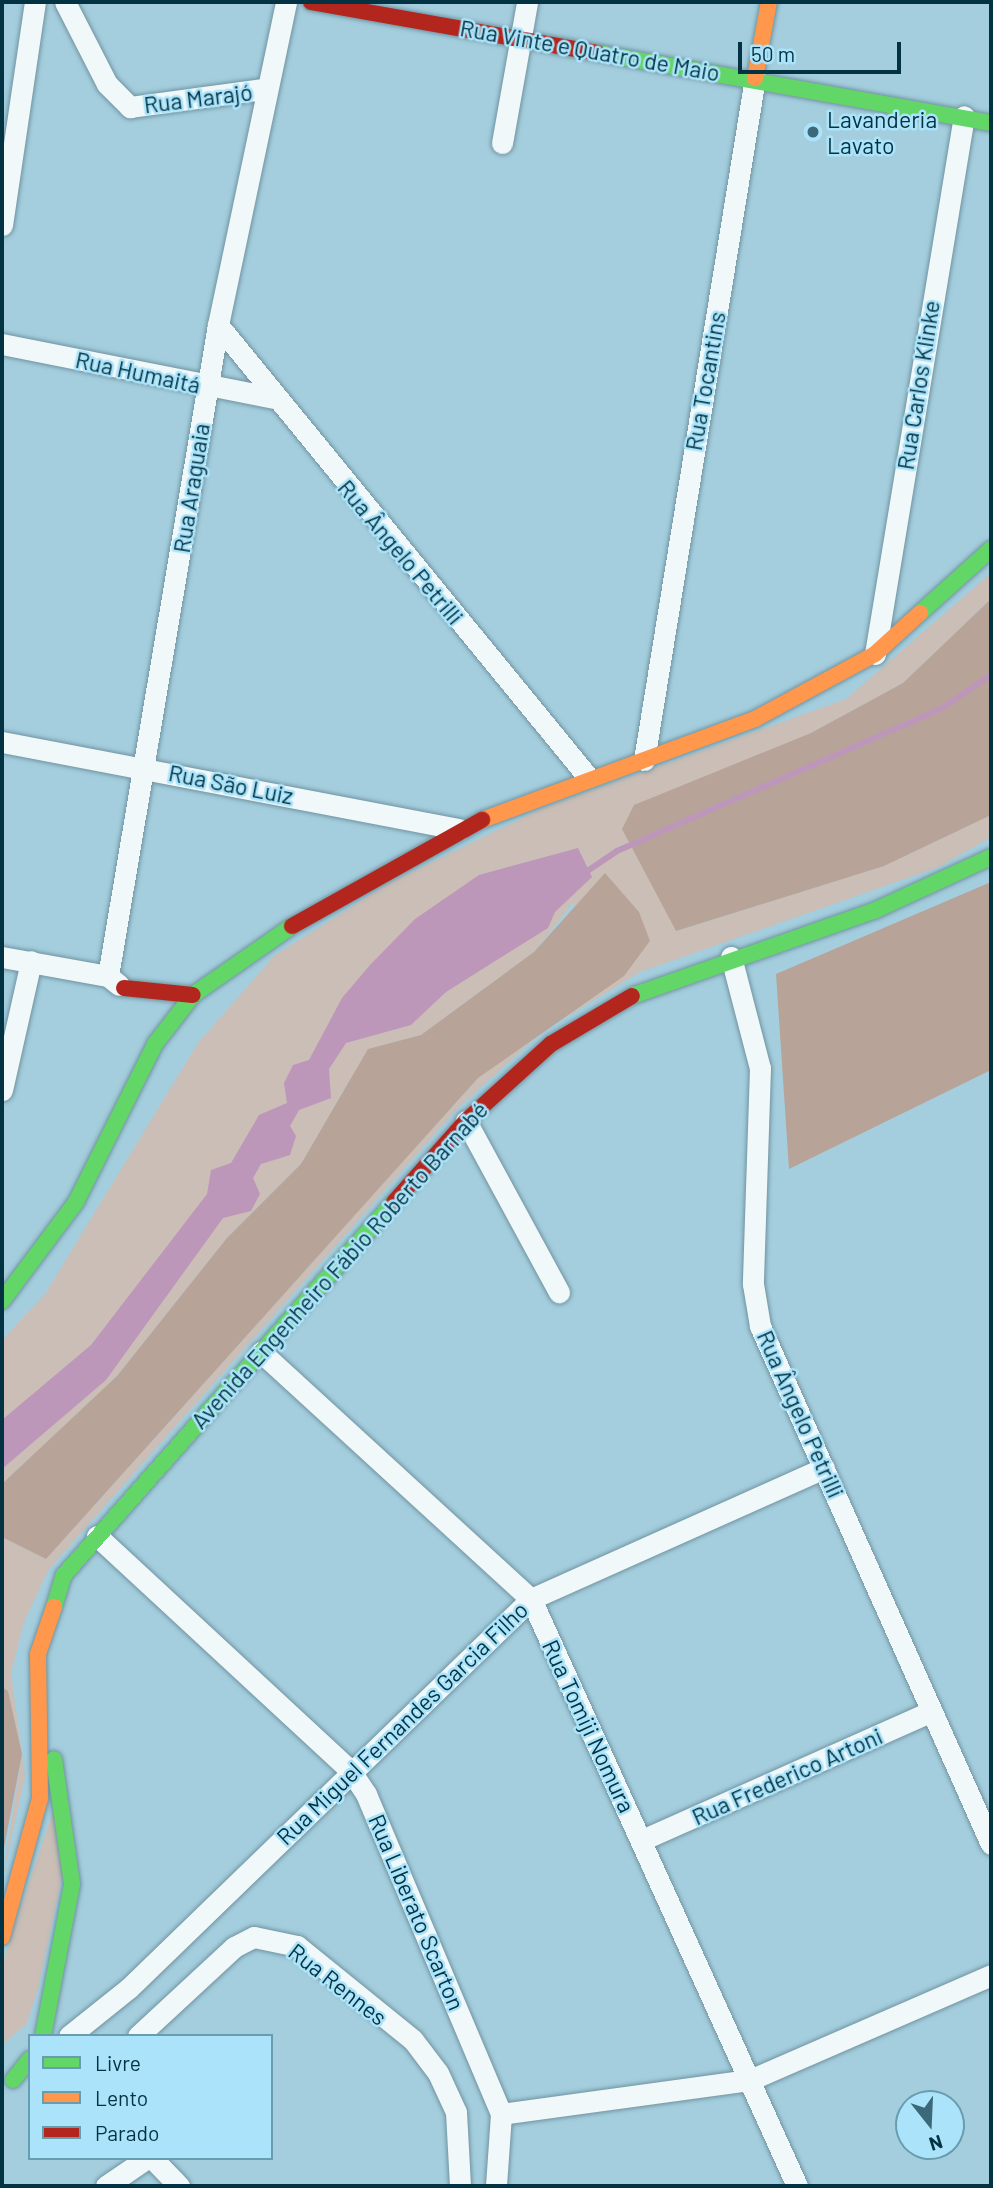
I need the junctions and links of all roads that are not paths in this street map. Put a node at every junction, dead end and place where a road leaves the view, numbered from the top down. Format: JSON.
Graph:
{"nodes":[{"id":1,"x":35,"y":2,"type":"edge"},
{"id":2,"x":65,"y":2,"type":"edge"},
{"id":3,"x":286,"y":2,"type":"edge"},
{"id":4,"x":311,"y":2,"type":"edge"},
{"id":5,"x":527,"y":2,"type":"edge"},
{"id":6,"x":769,"y":2,"type":"edge"},
{"id":7,"x":521,"y":37,"type":"junction"},
{"id":8,"x":755,"y":78,"type":"junction"},
{"id":9,"x":264,"y":89,"type":"junction"},
{"id":10,"x":991,"y":114,"type":"edge"},
{"id":11,"x":964,"y":116,"type":"junction"},
{"id":12,"x":991,"y":123,"type":"edge"},
{"id":13,"x":502,"y":143,"type":"dead end"},
{"id":14,"x":2,"y":225,"type":"edge"},
{"id":15,"x":218,"y":325,"type":"junction"},
{"id":16,"x":2,"y":344,"type":"edge"},
{"id":17,"x":208,"y":387,"type":"junction"},
{"id":18,"x":274,"y":398,"type":"junction"},
{"id":19,"x":991,"y":549,"type":"edge"},
{"id":20,"x":875,"y":654,"type":"junction"},
{"id":21,"x":2,"y":742,"type":"edge"},
{"id":22,"x":644,"y":760,"type":"junction"},
{"id":23,"x":145,"y":766,"type":"junction"},
{"id":24,"x":588,"y":777,"type":"junction"},
{"id":25,"x":459,"y":829,"type":"junction"},
{"id":26,"x":991,"y":858,"type":"edge"},
{"id":27,"x":2,"y":957,"type":"edge"},
{"id":28,"x":731,"y":957,"type":"junction"},
{"id":29,"x":31,"y":961,"type":"junction"},
{"id":30,"x":116,"y":982,"type":"junction"},
{"id":31,"x":193,"y":995,"type":"junction"},
{"id":32,"x":135,"y":1007,"type":"dead end"},
{"id":33,"x":146,"y":1026,"type":"dead end"},
{"id":34,"x":155,"y":1044,"type":"junction"},
{"id":35,"x":2,"y":1090,"type":"edge"},
{"id":36,"x":466,"y":1121,"type":"junction"},
{"id":37,"x":559,"y":1292,"type":"dead end"},
{"id":38,"x":2,"y":1301,"type":"edge"},
{"id":39,"x":261,"y":1352,"type":"junction"},
{"id":40,"x":824,"y":1468,"type":"junction"},
{"id":41,"x":97,"y":1536,"type":"junction"},
{"id":42,"x":531,"y":1599,"type":"junction"},
{"id":43,"x":39,"y":1702,"type":"junction"},
{"id":44,"x":932,"y":1712,"type":"junction"},
{"id":45,"x":350,"y":1770,"type":"junction"},
{"id":46,"x":642,"y":1840,"type":"junction"},
{"id":47,"x":991,"y":1844,"type":"edge"},
{"id":48,"x":2,"y":1937,"type":"edge"},
{"id":49,"x":991,"y":1975,"type":"edge"},
{"id":50,"x":43,"y":2034,"type":"edge"},
{"id":51,"x":72,"y":2034,"type":"edge"},
{"id":52,"x":140,"y":2034,"type":"edge"},
{"id":53,"x":28,"y":2061,"type":"edge"},
{"id":54,"x":28,"y":2067,"type":"edge"},
{"id":55,"x":750,"y":2080,"type":"junction"},
{"id":56,"x":7,"y":2083,"type":"edge"},
{"id":57,"x":501,"y":2113,"type":"junction"},
{"id":58,"x":140,"y":2160,"type":"edge"},
{"id":59,"x":154,"y":2160,"type":"edge"},
{"id":60,"x":119,"y":2166,"type":"edge"},
{"id":61,"x":106,"y":2186,"type":"edge"},
{"id":62,"x":179,"y":2186,"type":"edge"},
{"id":63,"x":460,"y":2186,"type":"edge"},
{"id":64,"x":496,"y":2186,"type":"edge"},
{"id":65,"x":797,"y":2186,"type":"edge"}],
"edges":[{"from":1,"to":14,"type":"street"},
{"from":2,"to":9,"type":"street","name":"Rua Marajó"},
{"from":3,"to":9,"type":"street","name":"Rua Araguaia"},
{"from":4,"to":7,"type":"main road","name":"Rua Vinte e Quatro de Maio"},
{"from":5,"to":7,"type":"street"},
{"from":6,"to":8,"type":"main road","name":"Rua Tocantins"},
{"from":7,"to":8,"type":"main road","name":"Rua Vinte e Quatro de Maio"},
{"from":7,"to":13,"type":"street"},
{"from":8,"to":11,"type":"main road","name":"Rua Vinte e Quatro de Maio"},
{"from":8,"to":22,"type":"street","name":"Rua Tocantins"},
{"from":9,"to":15,"type":"street","name":"Rua Araguaia"},
{"from":10,"to":11,"type":"main road"},
{"from":11,"to":12,"type":"main road","name":"Rua Vinte e Quatro de Maio"},
{"from":11,"to":20,"type":"street","name":"Rua Carlos Klinke"},
{"from":15,"to":17,"type":"street","name":"Rua Araguaia"},
{"from":15,"to":18,"type":"street","name":"Rua Ângelo Petrilli"},
{"from":16,"to":17,"type":"street","name":"Rua Humaitá"},
{"from":17,"to":18,"type":"street","name":"Rua Humaitá"},
{"from":17,"to":23,"type":"street","name":"Rua Araguaia"},
{"from":18,"to":24,"type":"street","name":"Rua Ângelo Petrilli"},
{"from":19,"to":20,"type":"main road"},
{"from":20,"to":22,"type":"main road"},
{"from":21,"to":23,"type":"street","name":"Rua São Luiz"},
{"from":22,"to":24,"type":"main road"},
{"from":23,"to":25,"type":"street","name":"Rua São Luiz"},
{"from":23,"to":30,"type":"street","name":"Rua Araguaia"},
{"from":24,"to":25,"type":"main road"},
{"from":25,"to":31,"type":"main road"},
{"from":26,"to":28,"type":"main road","name":"Avenida Engenheiro Fábio Roberto Barnabé"},
{"from":27,"to":29,"type":"street"},
{"from":28,"to":36,"type":"main road","name":"Avenida Engenheiro Fábio Roberto Barnabé"},
{"from":28,"to":40,"type":"street","name":"Rua Ângelo Petrilli"},
{"from":29,"to":30,"type":"street"},
{"from":29,"to":35,"type":"street"},
{"from":30,"to":31,"type":"main road"},
{"from":30,"to":32,"type":"main road"},
{"from":31,"to":34,"type":"main road"},
{"from":33,"to":34,"type":"main road"},
{"from":34,"to":38,"type":"main road"},
{"from":36,"to":37,"type":"street"},
{"from":36,"to":39,"type":"main road","name":"Avenida Engenheiro Fábio Roberto Barnabé"},
{"from":39,"to":41,"type":"main road","name":"Avenida Engenheiro Fábio Roberto Barnabé"},
{"from":39,"to":42,"type":"street","name":"Rua Tomiji Nomura"},
{"from":40,"to":42,"type":"street","name":"Rua Miguel Fernandes Garcia Filho"},
{"from":40,"to":44,"type":"street","name":"Rua Ângelo Petrilli"},
{"from":41,"to":43,"type":"main road","name":"Avenida Engenheiro Fábio Roberto Barnabé"},
{"from":41,"to":45,"type":"street","name":"Rua Liberato Scarton"},
{"from":42,"to":45,"type":"street","name":"Rua Miguel Fernandes Garcia Filho"},
{"from":42,"to":46,"type":"street","name":"Rua Tomiji Nomura"},
{"from":43,"to":48,"type":"main road","name":"Avenida Engenheiro Fábio Roberto Barnabé"},
{"from":43,"to":50,"type":"main road"},
{"from":44,"to":46,"type":"street","name":"Rua Frederico Artoni"},
{"from":44,"to":47,"type":"street","name":"Rua Ângelo Petrilli"},
{"from":45,"to":51,"type":"street","name":"Rua Miguel Fernandes Garcia Filho"},
{"from":45,"to":57,"type":"street","name":"Rua Liberato Scarton"},
{"from":46,"to":55,"type":"street","name":"Rua Tomiji Nomura"},
{"from":49,"to":55,"type":"street"},
{"from":52,"to":63,"type":"street","name":"Rua Rennes"},
{"from":53,"to":56,"type":"main road"},
{"from":54,"to":56,"type":"street"},
{"from":55,"to":57,"type":"street"},
{"from":55,"to":65,"type":"street","name":"Rua Tomiji Nomura"},
{"from":57,"to":64,"type":"street","name":"Rua Liberato Scarton"},
{"from":58,"to":60,"type":"street"},
{"from":59,"to":62,"type":"street"},
{"from":60,"to":61,"type":"street"}]}
